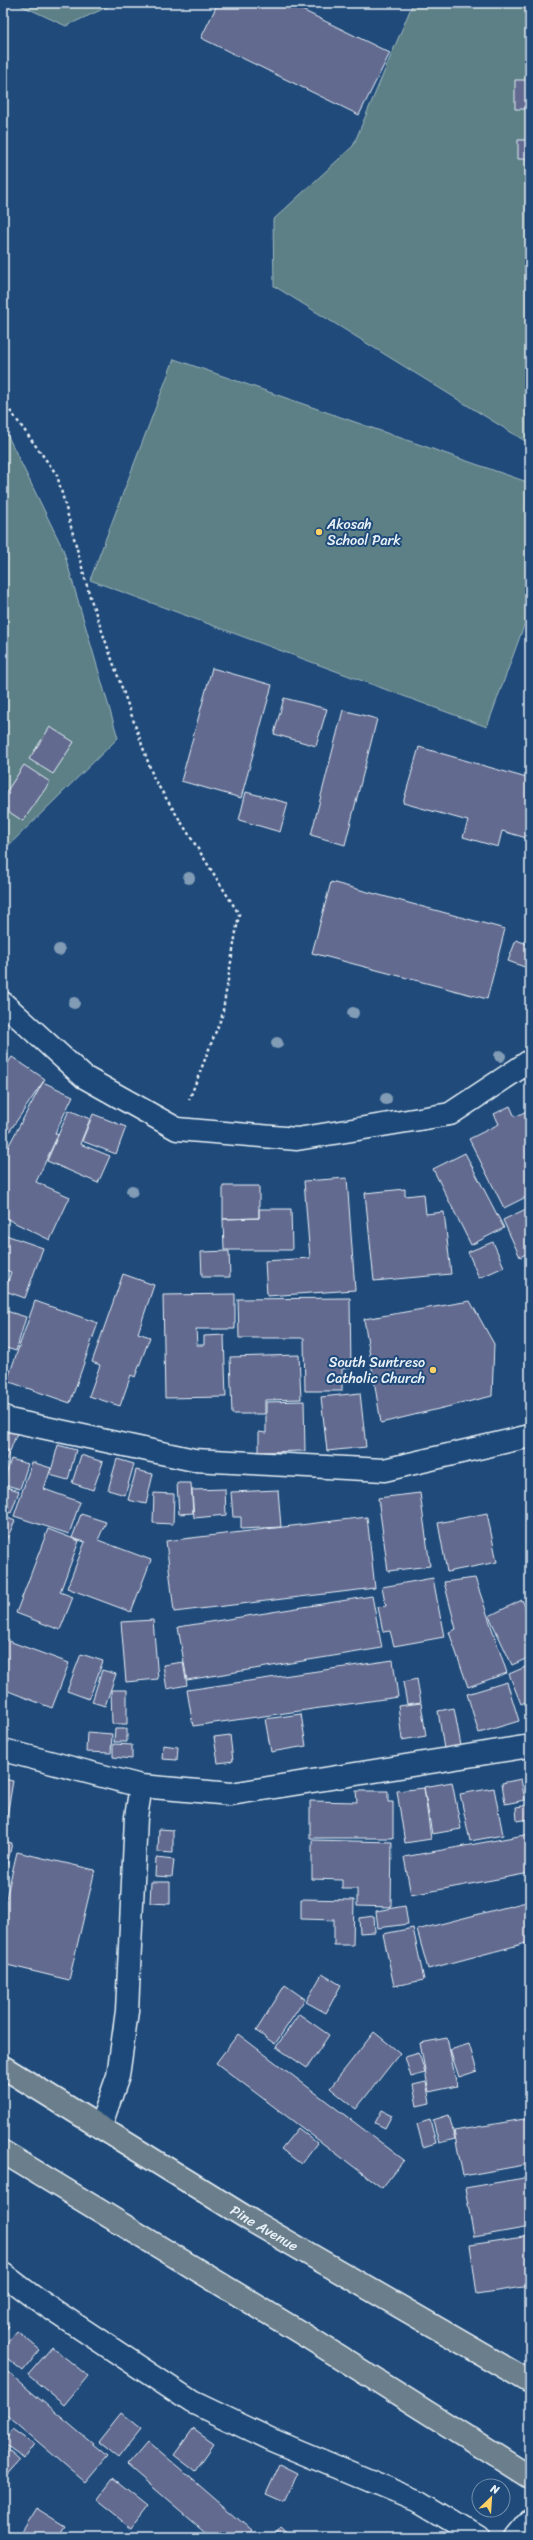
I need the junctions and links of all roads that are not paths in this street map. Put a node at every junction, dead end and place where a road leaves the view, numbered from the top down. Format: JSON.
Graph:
{"nodes":[{"id":1,"x":3,"y":1003,"type":"edge"},
{"id":2,"x":530,"y":1061,"type":"edge"},
{"id":3,"x":3,"y":1416,"type":"edge"},
{"id":4,"x":530,"y":1436,"type":"edge"},
{"id":5,"x":530,"y":1746,"type":"edge"},
{"id":6,"x":3,"y":1750,"type":"edge"},
{"id":7,"x":140,"y":1786,"type":"junction"},
{"id":8,"x":3,"y":2067,"type":"edge"},
{"id":9,"x":100,"y":2127,"type":"junction"},
{"id":10,"x":3,"y":2152,"type":"edge"},
{"id":11,"x":3,"y":2274,"type":"edge"},
{"id":12,"x":530,"y":2382,"type":"edge"},
{"id":13,"x":530,"y":2476,"type":"edge"},
{"id":14,"x":530,"y":2520,"type":"edge"},
{"id":15,"x":478,"y":2537,"type":"edge"},
{"id":16,"x":516,"y":2537,"type":"edge"}],
"edges":[{"from":1,"to":2,"type":"street"},
{"from":3,"to":4,"type":"street"},
{"from":5,"to":7,"type":"street"},
{"from":6,"to":7,"type":"street"},
{"from":7,"to":9,"type":"street"},
{"from":8,"to":9,"type":"main road","name":"Pine Avenue"},
{"from":9,"to":12,"type":"main road","name":"Pine Avenue"},
{"from":10,"to":13,"type":"main road"},
{"from":11,"to":15,"type":"street"},
{"from":14,"to":16,"type":"street"}]}
